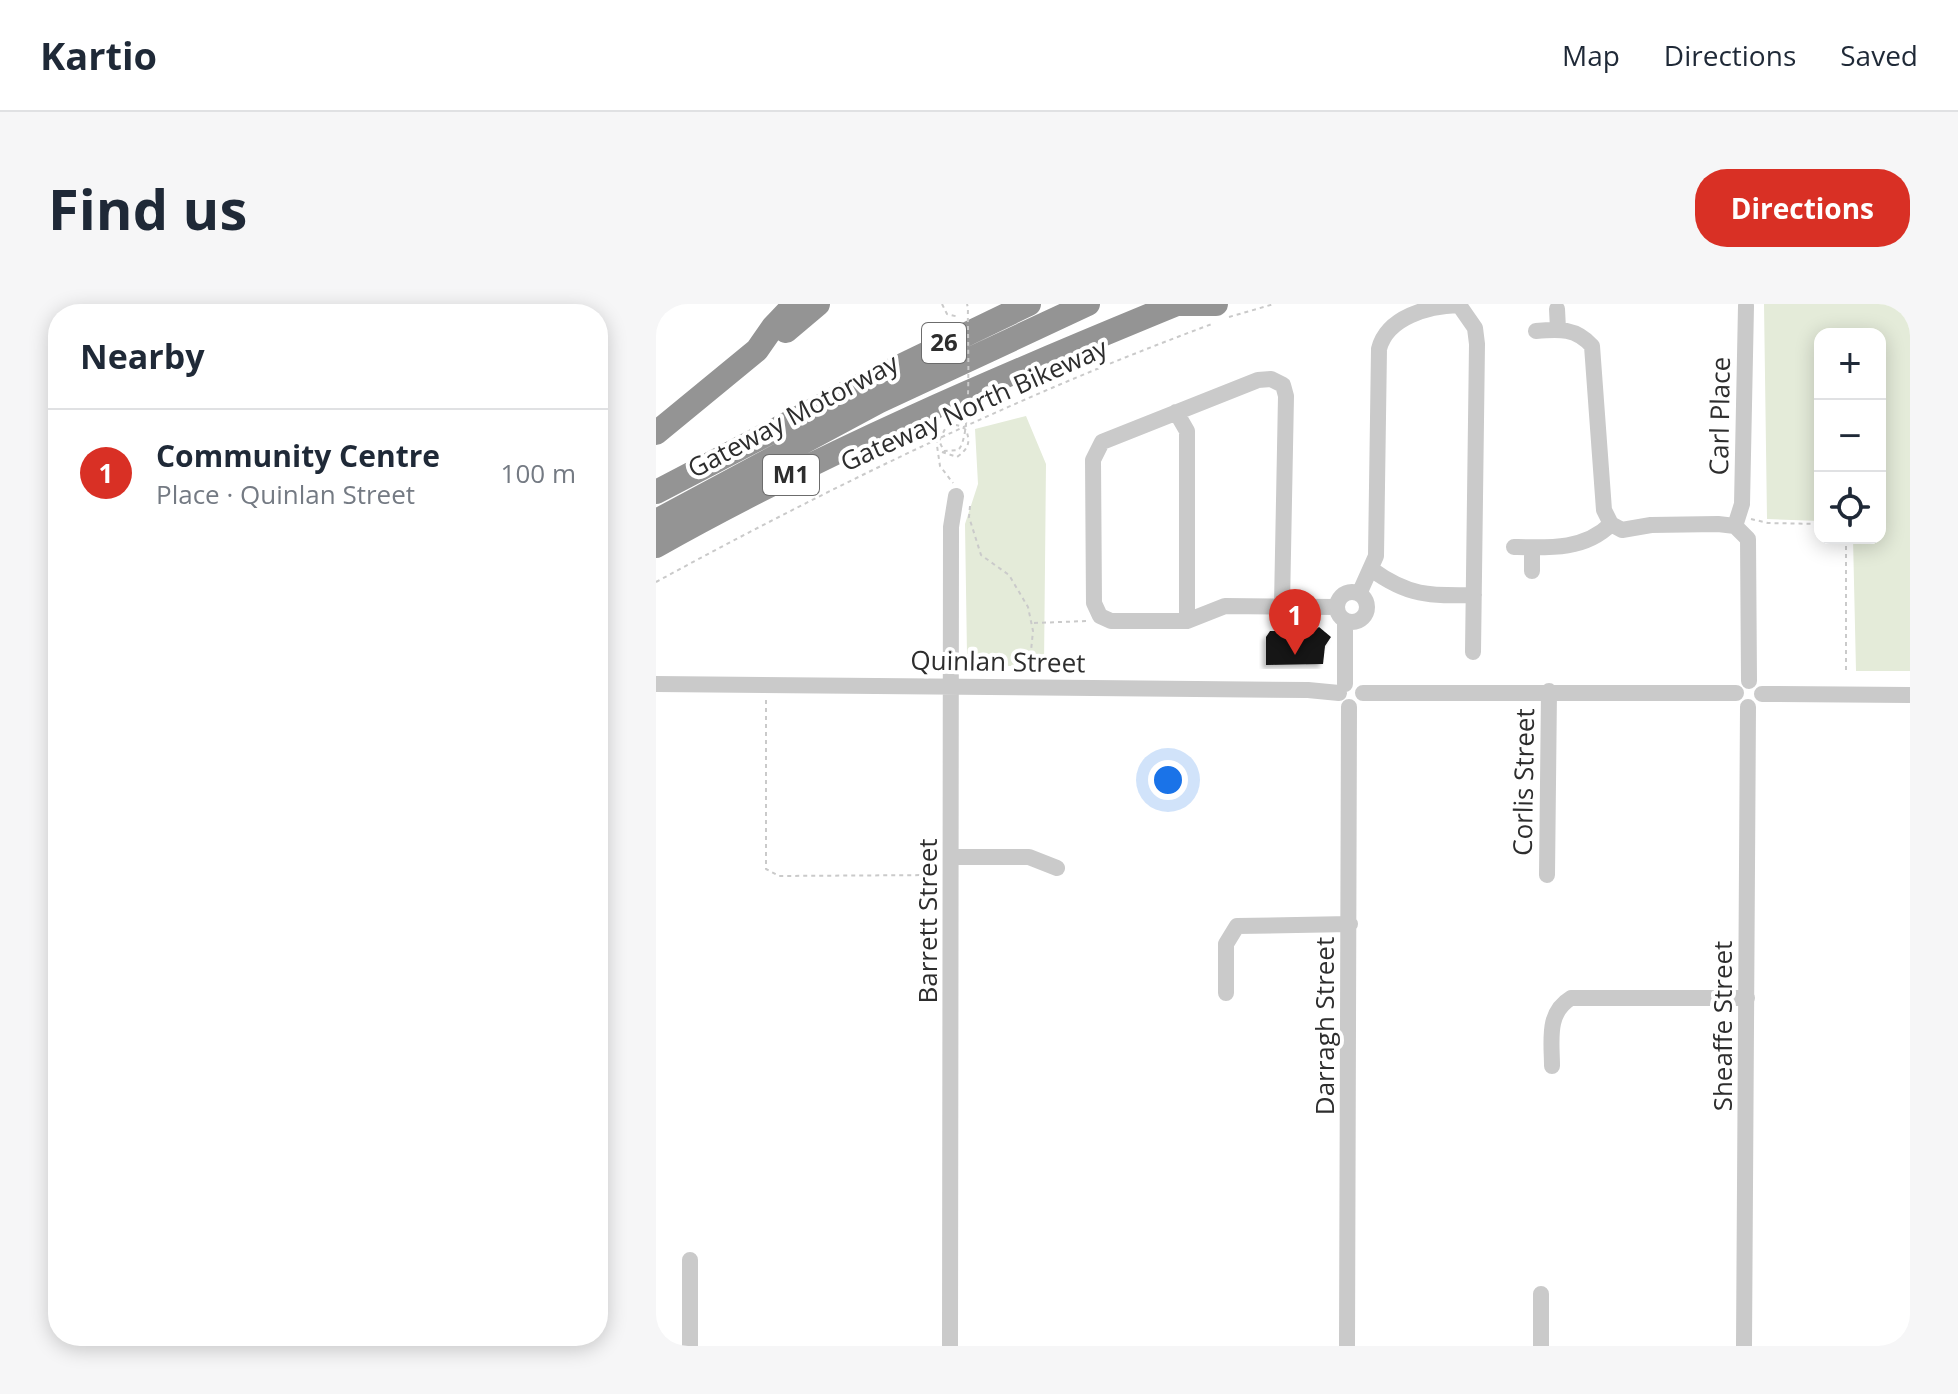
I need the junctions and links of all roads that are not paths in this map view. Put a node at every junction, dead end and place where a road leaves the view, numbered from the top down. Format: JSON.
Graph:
{"nodes":[{"id":1,"x":795,"y":304,"type":"edge"},
{"id":2,"x":818,"y":304,"type":"edge"},
{"id":3,"x":1029,"y":304,"type":"edge"},
{"id":4,"x":1088,"y":304,"type":"edge"},
{"id":5,"x":1176,"y":304,"type":"edge"},
{"id":6,"x":1460,"y":304,"type":"edge"},
{"id":7,"x":1746,"y":306,"type":"dead end"},
{"id":8,"x":1557,"y":309,"type":"dead end"},
{"id":9,"x":1219,"y":315,"type":"edge"},
{"id":10,"x":1558,"y":329,"type":"junction"},
{"id":11,"x":1536,"y":331,"type":"dead end"},
{"id":12,"x":757,"y":350,"type":"junction"},
{"id":13,"x":1176,"y":412,"type":"junction"},
{"id":14,"x":656,"y":433,"type":"edge"},
{"id":15,"x":656,"y":492,"type":"edge"},
{"id":16,"x":963,"y":501,"type":"road end"},
{"id":17,"x":656,"y":521,"type":"edge"},
{"id":18,"x":1737,"y":521,"type":"junction"},
{"id":19,"x":1611,"y":524,"type":"junction"},
{"id":20,"x":656,"y":546,"type":"edge"},
{"id":21,"x":1514,"y":547,"type":"dead end"},
{"id":22,"x":1532,"y":548,"type":"junction"},
{"id":23,"x":1371,"y":569,"type":"junction"},
{"id":24,"x":1532,"y":571,"type":"dead end"},
{"id":25,"x":1359,"y":594,"type":"junction"},
{"id":26,"x":1474,"y":595,"type":"junction"},
{"id":27,"x":1282,"y":605,"type":"junction"},
{"id":28,"x":1347,"y":616,"type":"junction"},
{"id":29,"x":1187,"y":621,"type":"junction"},
{"id":30,"x":1473,"y":652,"type":"dead end"},
{"id":31,"x":1749,"y":681,"type":"junction"},
{"id":32,"x":656,"y":684,"type":"edge"},
{"id":33,"x":952,"y":686,"type":"junction"},
{"id":34,"x":1549,"y":691,"type":"junction"},
{"id":35,"x":1350,"y":692,"type":"junction"},
{"id":36,"x":1736,"y":693,"type":"junction"},
{"id":37,"x":1762,"y":694,"type":"junction"},
{"id":38,"x":1910,"y":695,"type":"edge"},
{"id":39,"x":1748,"y":707,"type":"junction"},
{"id":40,"x":952,"y":857,"type":"junction"},
{"id":41,"x":1057,"y":868,"type":"dead end"},
{"id":42,"x":1547,"y":875,"type":"dead end"},
{"id":43,"x":1350,"y":924,"type":"junction"},
{"id":44,"x":1226,"y":993,"type":"dead end"},
{"id":45,"x":1747,"y":998,"type":"junction"},
{"id":46,"x":1552,"y":1066,"type":"dead end"},
{"id":47,"x":690,"y":1260,"type":"dead end"},
{"id":48,"x":1541,"y":1294,"type":"dead end"},
{"id":49,"x":690,"y":1346,"type":"edge"},
{"id":50,"x":950,"y":1346,"type":"edge"},
{"id":51,"x":1347,"y":1346,"type":"edge"},
{"id":52,"x":1541,"y":1346,"type":"edge"},
{"id":53,"x":1744,"y":1346,"type":"edge"}],
"edges":[{"from":1,"to":12,"type":"highway"},
{"from":2,"to":12,"type":"highway"},
{"from":3,"to":15,"type":"highway","number":"26"},
{"from":4,"to":17,"type":"highway","name":"Gateway Motorway","number":"M1"},
{"from":5,"to":9,"type":"highway"},
{"from":5,"to":20,"type":"highway","name":"Gateway Motorway","number":"M1"},
{"from":6,"to":23,"type":"street"},
{"from":6,"to":26,"type":"street"},
{"from":7,"to":18,"type":"street","name":"Carl Place"},
{"from":8,"to":10,"type":"street"},
{"from":10,"to":11,"type":"street"},
{"from":10,"to":19,"type":"street"},
{"from":12,"to":14,"type":"highway"},
{"from":13,"to":27,"type":"street"},
{"from":13,"to":29,"type":"street"},
{"from":13,"to":29,"type":"street"},
{"from":16,"to":33,"type":"street","name":"Barrett Street"},
{"from":18,"to":19,"type":"street"},
{"from":18,"to":31,"type":"street"},
{"from":19,"to":22,"type":"street"},
{"from":21,"to":22,"type":"street"},
{"from":22,"to":24,"type":"street"},
{"from":23,"to":25,"type":"street"},
{"from":23,"to":26,"type":"street"},
{"from":25,"to":28,"type":"street"},
{"from":25,"to":28,"type":"street","name":"Darragh Street"},
{"from":26,"to":30,"type":"street"},
{"from":27,"to":28,"type":"street"},
{"from":27,"to":29,"type":"street"},
{"from":28,"to":35,"type":"street","name":"Darragh Street"},
{"from":31,"to":36,"type":"street"},
{"from":31,"to":37,"type":"street"},
{"from":32,"to":33,"type":"street","name":"Quinlan Street"},
{"from":33,"to":35,"type":"street","name":"Quinlan Street"},
{"from":33,"to":40,"type":"street","name":"Barrett Street"},
{"from":34,"to":35,"type":"street","name":"Quinlan Street"},
{"from":34,"to":36,"type":"street","name":"Quinlan Street"},
{"from":34,"to":42,"type":"street","name":"Corlis Street"},
{"from":35,"to":43,"type":"street","name":"Darragh Street"},
{"from":36,"to":39,"type":"street"},
{"from":37,"to":38,"type":"street"},
{"from":37,"to":39,"type":"street"},
{"from":39,"to":45,"type":"street","name":"Sheaffe Street"},
{"from":40,"to":41,"type":"street"},
{"from":40,"to":50,"type":"street","name":"Barrett Street"},
{"from":43,"to":44,"type":"street"},
{"from":43,"to":51,"type":"street","name":"Darragh Street"},
{"from":45,"to":46,"type":"street"},
{"from":45,"to":53,"type":"street","name":"Sheaffe Street"},
{"from":47,"to":49,"type":"street"},
{"from":48,"to":52,"type":"street"}]}
